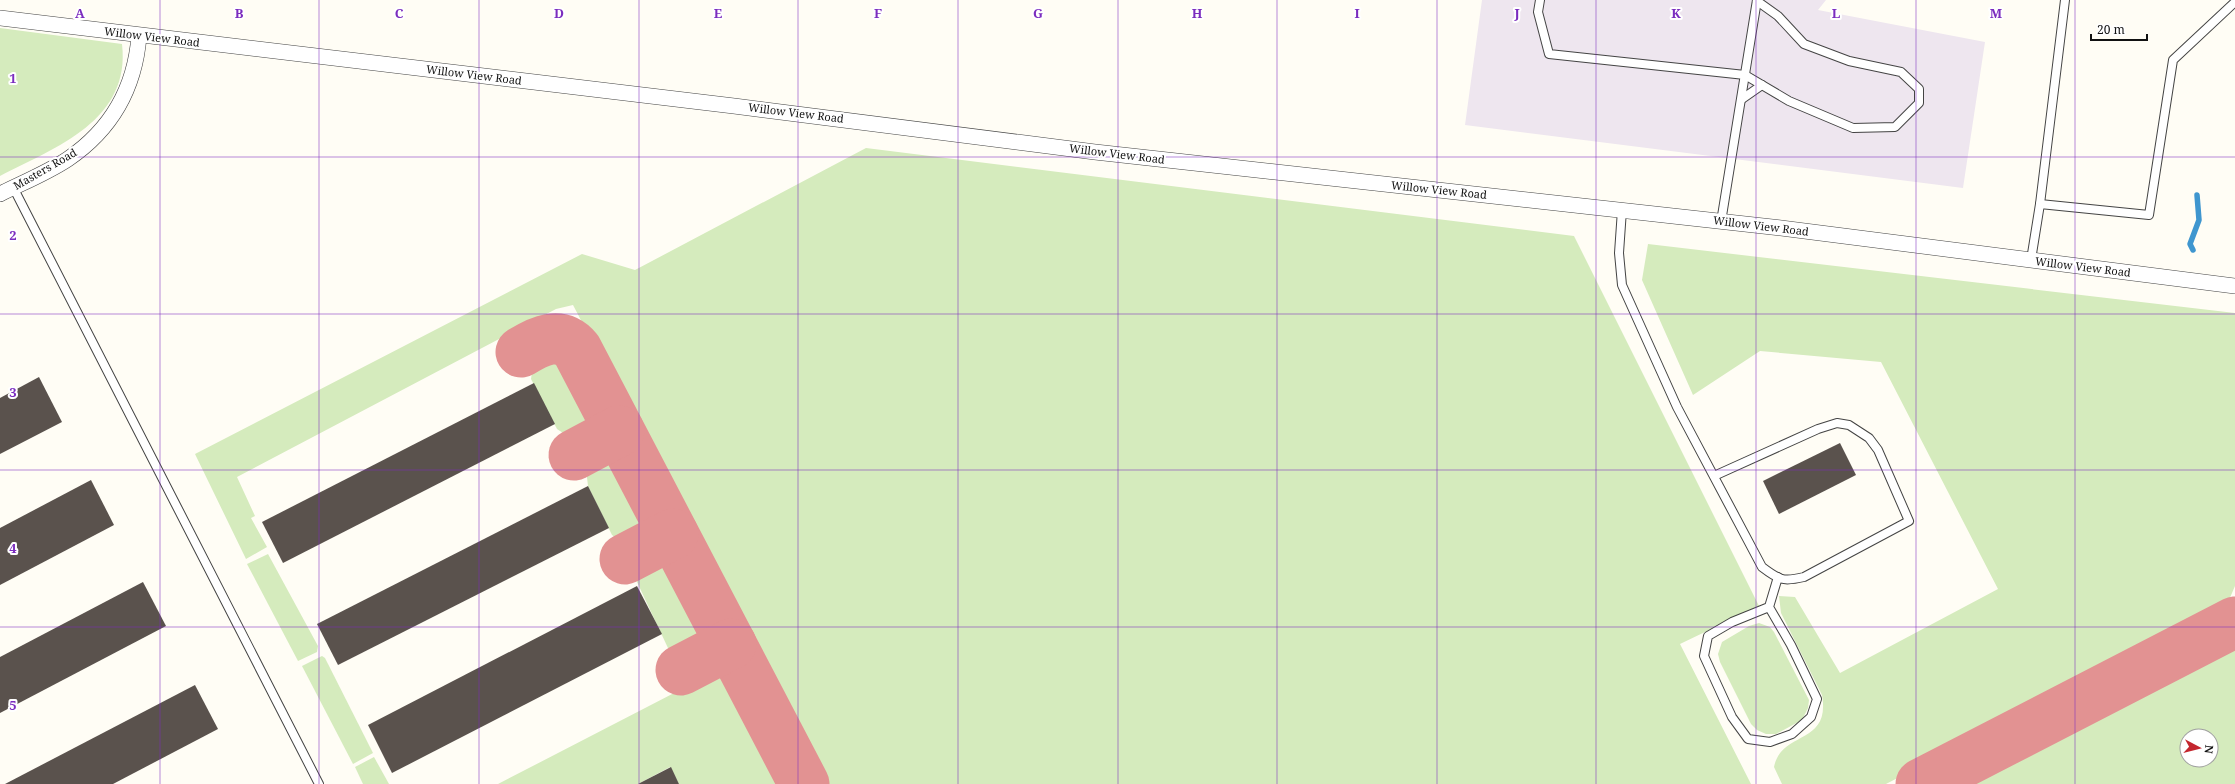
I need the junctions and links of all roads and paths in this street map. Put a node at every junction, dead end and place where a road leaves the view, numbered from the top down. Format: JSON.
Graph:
{"nodes":[{"id":1,"x":1540,"y":0,"type":"edge"},
{"id":2,"x":1757,"y":0,"type":"edge"},
{"id":3,"x":2065,"y":0,"type":"edge"},
{"id":4,"x":2235,"y":2,"type":"edge"},
{"id":5,"x":0,"y":18,"type":"edge"},
{"id":6,"x":139,"y":36,"type":"junction"},
{"id":7,"x":1745,"y":76,"type":"junction"},
{"id":8,"x":1762,"y":85,"type":"junction"},
{"id":9,"x":1742,"y":99,"type":"junction"},
{"id":10,"x":7,"y":191,"type":"edge"},
{"id":11,"x":2040,"y":204,"type":"junction"},
{"id":12,"x":1622,"y":210,"type":"junction"},
{"id":13,"x":1721,"y":222,"type":"junction"},
{"id":14,"x":2031,"y":260,"type":"junction"},
{"id":15,"x":2235,"y":286,"type":"edge"},
{"id":16,"x":1714,"y":476,"type":"junction"},
{"id":17,"x":1778,"y":577,"type":"junction"},
{"id":18,"x":1769,"y":607,"type":"junction"},
{"id":19,"x":319,"y":784,"type":"edge"}],
"edges":[{"from":1,"to":7,"type":"lane"},
{"from":2,"to":7,"type":"lane"},
{"from":2,"to":8,"type":"lane"},
{"from":3,"to":11,"type":"lane"},
{"from":4,"to":11,"type":"lane"},
{"from":5,"to":6,"type":"street","name":"Willow View Road"},
{"from":6,"to":10,"type":"street","name":"Masters Road"},
{"from":6,"to":12,"type":"street","name":"Willow View Road"},
{"from":7,"to":8,"type":"lane"},
{"from":7,"to":9,"type":"lane"},
{"from":8,"to":9,"type":"lane"},
{"from":9,"to":13,"type":"lane"},
{"from":10,"to":19,"type":"lane"},
{"from":11,"to":14,"type":"lane"},
{"from":12,"to":13,"type":"street","name":"Willow View Road"},
{"from":12,"to":16,"type":"lane"},
{"from":13,"to":14,"type":"street","name":"Willow View Road"},
{"from":14,"to":15,"type":"street","name":"Willow View Road"},
{"from":16,"to":17,"type":"lane"},
{"from":16,"to":17,"type":"lane"},
{"from":17,"to":18,"type":"lane"},
{"from":18,"to":18,"type":"lane"}]}
